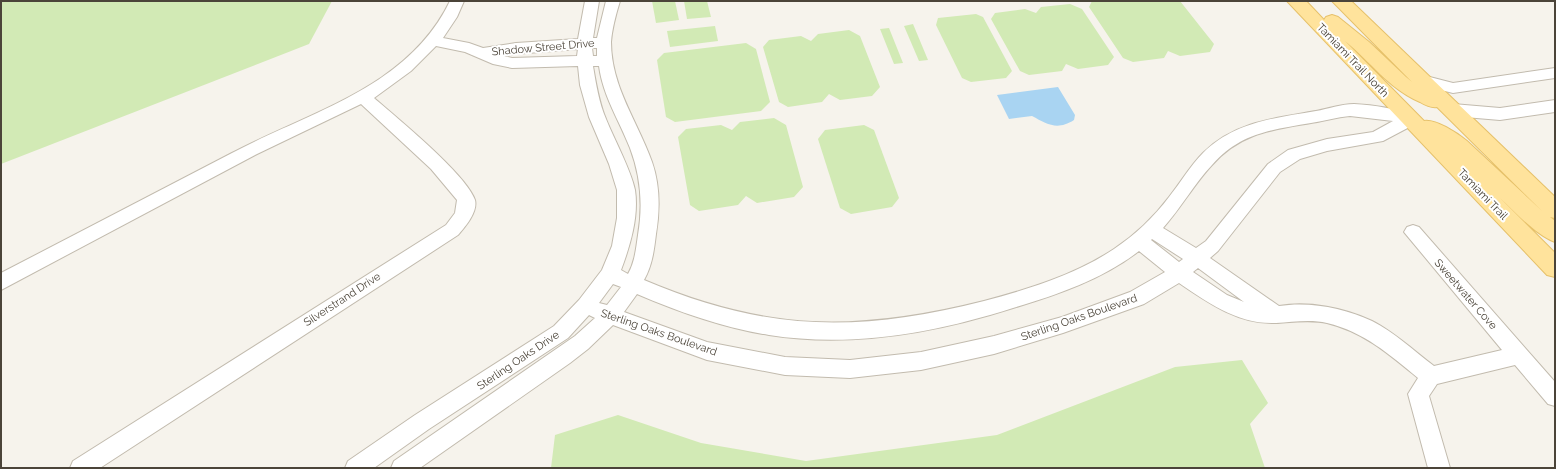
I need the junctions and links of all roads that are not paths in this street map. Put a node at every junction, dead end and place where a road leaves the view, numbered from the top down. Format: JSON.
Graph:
{"nodes":[{"id":1,"x":457,"y":1,"type":"edge"},
{"id":2,"x":592,"y":1,"type":"edge"},
{"id":3,"x":613,"y":1,"type":"edge"},
{"id":4,"x":1296,"y":1,"type":"edge"},
{"id":5,"x":1308,"y":1,"type":"edge"},
{"id":6,"x":1341,"y":1,"type":"edge"},
{"id":7,"x":433,"y":41,"type":"junction"},
{"id":8,"x":604,"y":42,"type":"junction"},
{"id":9,"x":585,"y":52,"type":"junction"},
{"id":10,"x":605,"y":60,"type":"junction"},
{"id":11,"x":1555,"y":73,"type":"edge"},
{"id":12,"x":1422,"y":80,"type":"junction"},
{"id":13,"x":363,"y":97,"type":"junction"},
{"id":14,"x":1555,"y":106,"type":"edge"},
{"id":15,"x":1453,"y":110,"type":"junction"},
{"id":16,"x":1411,"y":119,"type":"junction"},
{"id":17,"x":1555,"y":210,"type":"edge"},
{"id":18,"x":1413,"y":232,"type":"dead end"},
{"id":19,"x":1555,"y":233,"type":"edge"},
{"id":20,"x":1145,"y":234,"type":"junction"},
{"id":21,"x":1197,"y":258,"type":"junction"},
{"id":22,"x":1555,"y":268,"type":"edge"},
{"id":23,"x":1179,"y":272,"type":"junction"},
{"id":24,"x":610,"y":274,"type":"junction"},
{"id":25,"x":1,"y":282,"type":"edge"},
{"id":26,"x":632,"y":284,"type":"junction"},
{"id":27,"x":586,"y":306,"type":"junction"},
{"id":28,"x":1275,"y":315,"type":"junction"},
{"id":29,"x":610,"y":316,"type":"junction"},
{"id":30,"x":1519,"y":355,"type":"junction"},
{"id":31,"x":1431,"y":376,"type":"junction"},
{"id":32,"x":1555,"y":397,"type":"edge"},
{"id":33,"x":81,"y":468,"type":"edge"},
{"id":34,"x":356,"y":468,"type":"edge"},
{"id":35,"x":402,"y":468,"type":"edge"},
{"id":36,"x":1439,"y":468,"type":"edge"}],
"edges":[{"from":1,"to":7,"type":"street"},
{"from":2,"to":9,"type":"street","name":"Sterling Oaks Drive"},
{"from":3,"to":8,"type":"street","name":"Sterling Oaks Drive"},
{"from":4,"to":16,"type":"main road","name":"Tamiami Trail North"},
{"from":5,"to":15,"type":"main road"},
{"from":6,"to":12,"type":"main road"},
{"from":7,"to":9,"type":"street"},
{"from":7,"to":13,"type":"street"},
{"from":8,"to":9,"type":"street","name":"Shadow Street Drive"},
{"from":8,"to":10,"type":"street","name":"Sterling Oaks Drive"},
{"from":9,"to":10,"type":"street"},
{"from":9,"to":24,"type":"street","name":"Sterling Oaks Drive"},
{"from":10,"to":26,"type":"street","name":"Sterling Oaks Drive"},
{"from":11,"to":12,"type":"street"},
{"from":12,"to":15,"type":"main road"},
{"from":13,"to":25,"type":"street"},
{"from":13,"to":33,"type":"street","name":"Silverstrand Drive"},
{"from":14,"to":15,"type":"street"},
{"from":15,"to":17,"type":"main road"},
{"from":16,"to":19,"type":"main road"},
{"from":16,"to":20,"type":"street"},
{"from":16,"to":21,"type":"street","name":"Sterling Oaks Boulevard"},
{"from":16,"to":22,"type":"main road","name":"Tamiami Trail"},
{"from":18,"to":30,"type":"street","name":"Sweetwater Cove"},
{"from":20,"to":21,"type":"street"},
{"from":20,"to":23,"type":"street"},
{"from":20,"to":26,"type":"street"},
{"from":21,"to":23,"type":"street","name":"Sterling Oaks Boulevard"},
{"from":21,"to":28,"type":"street"},
{"from":23,"to":28,"type":"street"},
{"from":23,"to":29,"type":"street","name":"Sterling Oaks Boulevard"},
{"from":24,"to":26,"type":"street"},
{"from":24,"to":27,"type":"street","name":"Sterling Oaks Drive"},
{"from":26,"to":29,"type":"street","name":"Sterling Oaks Drive"},
{"from":27,"to":29,"type":"street","name":"Sterling Oaks Boulevard"},
{"from":27,"to":34,"type":"street","name":"Sterling Oaks Drive"},
{"from":28,"to":31,"type":"street"},
{"from":29,"to":35,"type":"street","name":"Sterling Oaks Drive"},
{"from":30,"to":31,"type":"street"},
{"from":30,"to":32,"type":"street","name":"Sweetwater Cove"},
{"from":31,"to":36,"type":"street"}]}
